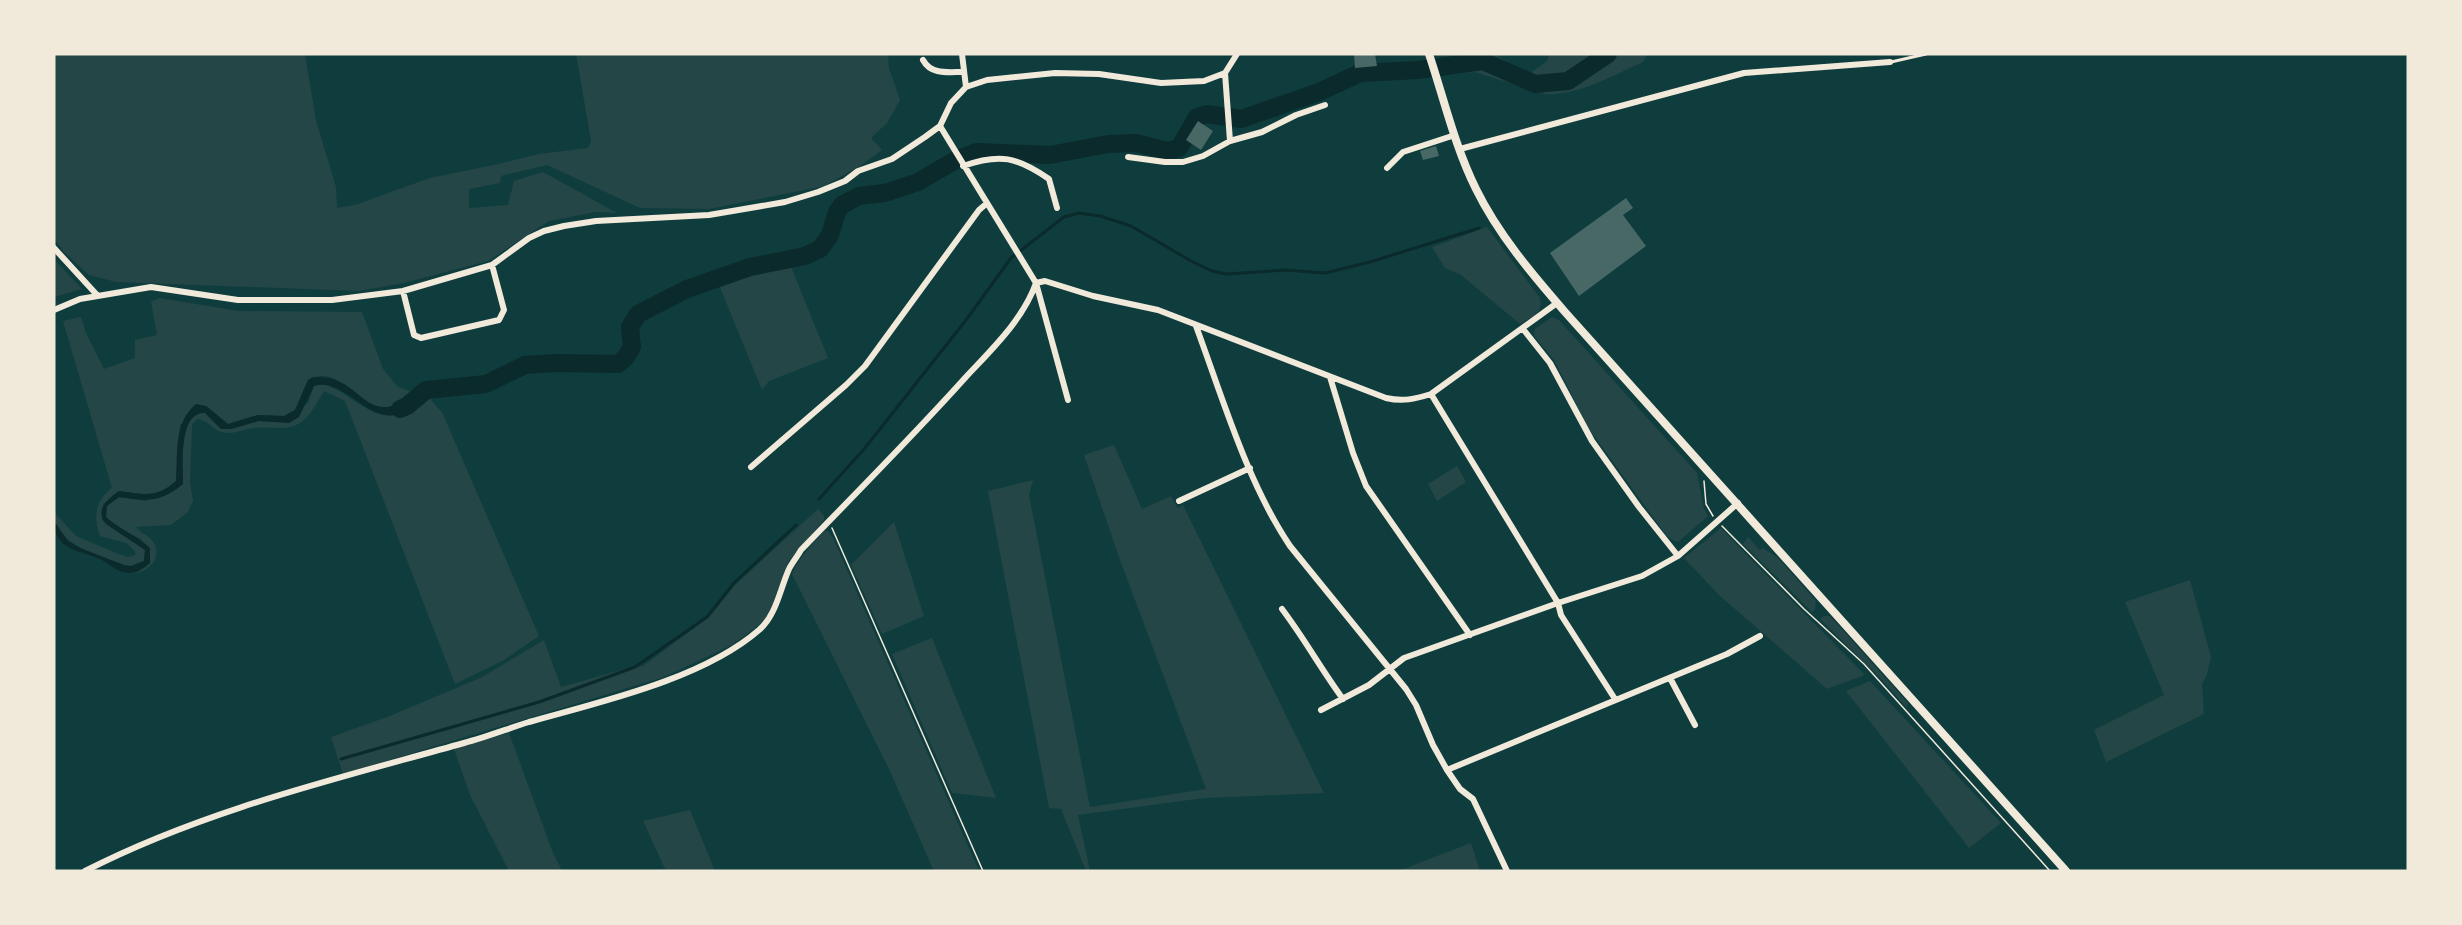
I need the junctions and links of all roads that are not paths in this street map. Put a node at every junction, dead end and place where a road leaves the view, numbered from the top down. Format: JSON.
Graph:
{"nodes":[{"id":1,"x":962,"y":54,"type":"edge"},
{"id":2,"x":1237,"y":54,"type":"edge"},
{"id":3,"x":1429,"y":54,"type":"edge"},
{"id":4,"x":1926,"y":54,"type":"edge"},
{"id":5,"x":923,"y":60,"type":"dead end"},
{"id":6,"x":1890,"y":62,"type":"joint"},
{"id":7,"x":963,"y":72,"type":"junction"},
{"id":8,"x":1225,"y":73,"type":"junction"},
{"id":9,"x":966,"y":87,"type":"junction"},
{"id":10,"x":1325,"y":105,"type":"dead end"},
{"id":11,"x":940,"y":126,"type":"junction"},
{"id":12,"x":1455,"y":135,"type":"junction"},
{"id":13,"x":1230,"y":141,"type":"junction"},
{"id":14,"x":1460,"y":149,"type":"junction"},
{"id":15,"x":1128,"y":157,"type":"dead end"},
{"id":16,"x":963,"y":165,"type":"junction"},
{"id":17,"x":1387,"y":168,"type":"dead end"},
{"id":18,"x":986,"y":204,"type":"junction"},
{"id":19,"x":1057,"y":208,"type":"dead end"},
{"id":20,"x":54,"y":248,"type":"edge"},
{"id":21,"x":492,"y":265,"type":"junction"},
{"id":22,"x":1036,"y":284,"type":"junction"},
{"id":23,"x":403,"y":291,"type":"junction"},
{"id":24,"x":97,"y":295,"type":"junction"},
{"id":25,"x":1557,"y":303,"type":"junction"},
{"id":26,"x":54,"y":310,"type":"edge"},
{"id":27,"x":1196,"y":326,"type":"junction"},
{"id":28,"x":1523,"y":329,"type":"junction"},
{"id":29,"x":1329,"y":377,"type":"junction"},
{"id":30,"x":1431,"y":393,"type":"junction"},
{"id":31,"x":1068,"y":400,"type":"dead end"},
{"id":32,"x":751,"y":467,"type":"dead end"},
{"id":33,"x":1250,"y":468,"type":"junction"},
{"id":34,"x":1179,"y":501,"type":"dead end"},
{"id":35,"x":1738,"y":503,"type":"junction"},
{"id":36,"x":1678,"y":556,"type":"junction"},
{"id":37,"x":1558,"y":603,"type":"junction"},
{"id":38,"x":1282,"y":609,"type":"dead end"},
{"id":39,"x":1470,"y":635,"type":"junction"},
{"id":40,"x":1760,"y":636,"type":"dead end"},
{"id":41,"x":1391,"y":669,"type":"junction"},
{"id":42,"x":1670,"y":678,"type":"junction"},
{"id":43,"x":1343,"y":699,"type":"junction"},
{"id":44,"x":1615,"y":699,"type":"junction"},
{"id":45,"x":1321,"y":710,"type":"dead end"},
{"id":46,"x":1695,"y":725,"type":"dead end"},
{"id":47,"x":1447,"y":770,"type":"junction"},
{"id":48,"x":86,"y":871,"type":"edge"},
{"id":49,"x":1507,"y":871,"type":"edge"},
{"id":50,"x":2066,"y":871,"type":"edge"}],
"edges":[{"from":1,"to":7,"type":"street"},
{"from":2,"to":8,"type":"street"},
{"from":3,"to":12,"type":"street"},
{"from":4,"to":6,"type":"lane"},
{"from":5,"to":7,"type":"street"},
{"from":6,"to":14,"type":"street"},
{"from":7,"to":9,"type":"street"},
{"from":8,"to":9,"type":"street"},
{"from":8,"to":13,"type":"street"},
{"from":9,"to":11,"type":"street"},
{"from":10,"to":13,"type":"street"},
{"from":11,"to":16,"type":"street"},
{"from":11,"to":21,"type":"street"},
{"from":12,"to":14,"type":"street"},
{"from":12,"to":17,"type":"street"},
{"from":13,"to":15,"type":"street"},
{"from":14,"to":25,"type":"street"},
{"from":16,"to":18,"type":"street"},
{"from":16,"to":19,"type":"street"},
{"from":18,"to":22,"type":"street"},
{"from":18,"to":32,"type":"street"},
{"from":20,"to":24,"type":"street"},
{"from":21,"to":23,"type":"street"},
{"from":21,"to":23,"type":"street"},
{"from":22,"to":27,"type":"street"},
{"from":22,"to":31,"type":"street"},
{"from":22,"to":48,"type":"street"},
{"from":23,"to":24,"type":"street"},
{"from":24,"to":26,"type":"street"},
{"from":25,"to":28,"type":"street"},
{"from":25,"to":35,"type":"street"},
{"from":27,"to":29,"type":"street"},
{"from":27,"to":33,"type":"street"},
{"from":28,"to":30,"type":"street"},
{"from":28,"to":36,"type":"street"},
{"from":29,"to":30,"type":"street"},
{"from":29,"to":39,"type":"street"},
{"from":30,"to":37,"type":"street"},
{"from":33,"to":34,"type":"street"},
{"from":33,"to":41,"type":"street"},
{"from":35,"to":36,"type":"street"},
{"from":35,"to":50,"type":"street"},
{"from":36,"to":37,"type":"street"},
{"from":37,"to":39,"type":"street"},
{"from":37,"to":44,"type":"street"},
{"from":38,"to":43,"type":"street"},
{"from":39,"to":41,"type":"street"},
{"from":40,"to":42,"type":"street"},
{"from":41,"to":43,"type":"street"},
{"from":41,"to":47,"type":"street"},
{"from":42,"to":44,"type":"street"},
{"from":42,"to":46,"type":"street"},
{"from":43,"to":45,"type":"street"},
{"from":44,"to":47,"type":"street"},
{"from":47,"to":49,"type":"street"}]}
